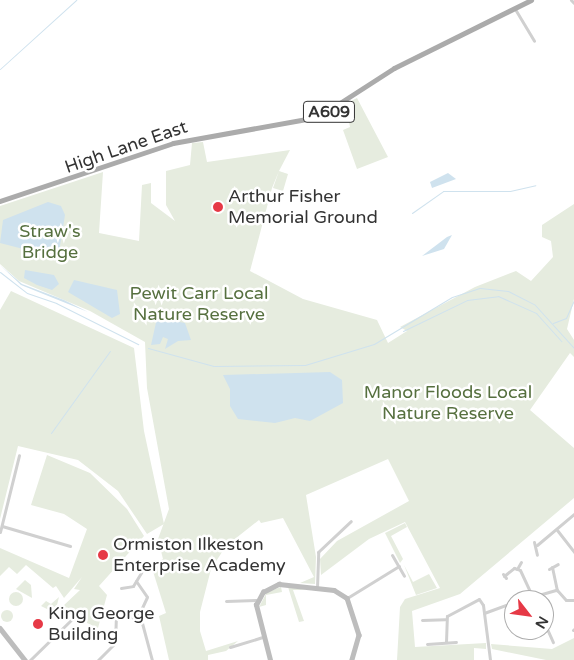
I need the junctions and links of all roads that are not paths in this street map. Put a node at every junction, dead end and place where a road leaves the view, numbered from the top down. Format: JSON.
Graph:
{"nodes":[{"id":1,"x":531,"y":0,"type":"edge"},
{"id":2,"x":571,"y":0,"type":"edge"},
{"id":3,"x":574,"y":3,"type":"edge"},
{"id":4,"x":515,"y":9,"type":"junction"},
{"id":5,"x":534,"y":41,"type":"dead end"},
{"id":6,"x":0,"y":201,"type":"edge"},
{"id":7,"x":19,"y":455,"type":"dead end"},
{"id":8,"x":574,"y":514,"type":"edge"},
{"id":9,"x":351,"y":521,"type":"dead end"},
{"id":10,"x":2,"y":526,"type":"junction"},
{"id":11,"x":557,"y":530,"type":"junction"},
{"id":12,"x":0,"y":532,"type":"edge"},
{"id":13,"x":70,"y":546,"type":"dead end"},
{"id":14,"x":574,"y":552,"type":"edge"},
{"id":15,"x":392,"y":555,"type":"dead end"},
{"id":16,"x":538,"y":555,"type":"dead end"},
{"id":17,"x":521,"y":562,"type":"dead end"},
{"id":18,"x":146,"y":564,"type":"dead end"},
{"id":19,"x":558,"y":564,"type":"dead end"},
{"id":20,"x":399,"y":566,"type":"junction"},
{"id":21,"x":517,"y":569,"type":"junction"},
{"id":22,"x":404,"y":576,"type":"dead end"},
{"id":23,"x":504,"y":576,"type":"dead end"},
{"id":24,"x":136,"y":582,"type":"junction"},
{"id":25,"x":121,"y":588,"type":"dead end"},
{"id":26,"x":317,"y":588,"type":"junction"},
{"id":27,"x":529,"y":590,"type":"edge"},
{"id":28,"x":557,"y":590,"type":"junction"},
{"id":29,"x":554,"y":591,"type":"edge"},
{"id":30,"x":241,"y":598,"type":"junction"},
{"id":31,"x":346,"y":598,"type":"junction"},
{"id":32,"x":258,"y":600,"type":"junction"},
{"id":33,"x":574,"y":600,"type":"edge"},
{"id":34,"x":226,"y":601,"type":"dead end"},
{"id":35,"x":242,"y":606,"type":"dead end"},
{"id":36,"x":504,"y":606,"type":"edge"},
{"id":37,"x":429,"y":611,"type":"dead end"},
{"id":38,"x":484,"y":613,"type":"junction"},
{"id":39,"x":431,"y":617,"type":"junction"},
{"id":40,"x":137,"y":618,"type":"junction"},
{"id":41,"x":445,"y":618,"type":"junction"},
{"id":42,"x":72,"y":619,"type":"dead end"},
{"id":43,"x":422,"y":620,"type":"dead end"},
{"id":44,"x":0,"y":628,"type":"edge"},
{"id":45,"x":264,"y":637,"type":"junction"},
{"id":46,"x":433,"y":638,"type":"dead end"},
{"id":47,"x":446,"y":642,"type":"junction"},
{"id":48,"x":456,"y":642,"type":"dead end"},
{"id":49,"x":427,"y":644,"type":"dead end"},
{"id":50,"x":433,"y":644,"type":"junction"},
{"id":51,"x":230,"y":647,"type":"dead end"},
{"id":52,"x":25,"y":660,"type":"edge"},
{"id":53,"x":30,"y":660,"type":"edge"},
{"id":54,"x":99,"y":660,"type":"edge"},
{"id":55,"x":152,"y":660,"type":"edge"},
{"id":56,"x":270,"y":660,"type":"edge"},
{"id":57,"x":352,"y":660,"type":"edge"},
{"id":58,"x":490,"y":660,"type":"edge"}],
"edges":[{"from":1,"to":4,"type":"main road","name":"High Lane East","number":"A609"},
{"from":2,"to":3,"type":"street"},
{"from":4,"to":5,"type":"street"},
{"from":4,"to":6,"type":"main road","name":"High Lane East","number":"A609"},
{"from":7,"to":10,"type":"street"},
{"from":8,"to":11,"type":"street"},
{"from":9,"to":26,"type":"street"},
{"from":10,"to":12,"type":"street"},
{"from":10,"to":13,"type":"street"},
{"from":11,"to":14,"type":"street"},
{"from":11,"to":16,"type":"street"},
{"from":15,"to":20,"type":"street"},
{"from":17,"to":21,"type":"street"},
{"from":18,"to":24,"type":"street"},
{"from":19,"to":28,"type":"street"},
{"from":20,"to":22,"type":"street"},
{"from":20,"to":31,"type":"street"},
{"from":21,"to":23,"type":"street"},
{"from":21,"to":27,"type":"street"},
{"from":24,"to":25,"type":"street"},
{"from":24,"to":40,"type":"street"},
{"from":26,"to":31,"type":"street"},
{"from":26,"to":32,"type":"street"},
{"from":28,"to":29,"type":"street"},
{"from":28,"to":33,"type":"street"},
{"from":30,"to":32,"type":"street"},
{"from":30,"to":34,"type":"street"},
{"from":30,"to":35,"type":"street"},
{"from":31,"to":57,"type":"street"},
{"from":32,"to":45,"type":"street"},
{"from":36,"to":38,"type":"street"},
{"from":37,"to":39,"type":"street"},
{"from":38,"to":41,"type":"street"},
{"from":38,"to":58,"type":"street"},
{"from":39,"to":41,"type":"street"},
{"from":39,"to":43,"type":"street"},
{"from":40,"to":54,"type":"street"},
{"from":40,"to":55,"type":"street"},
{"from":41,"to":47,"type":"street"},
{"from":42,"to":53,"type":"street"},
{"from":44,"to":52,"type":"street"},
{"from":45,"to":51,"type":"street"},
{"from":45,"to":56,"type":"street"},
{"from":46,"to":50,"type":"street"},
{"from":47,"to":48,"type":"street"},
{"from":47,"to":50,"type":"street"},
{"from":49,"to":50,"type":"street"}]}
